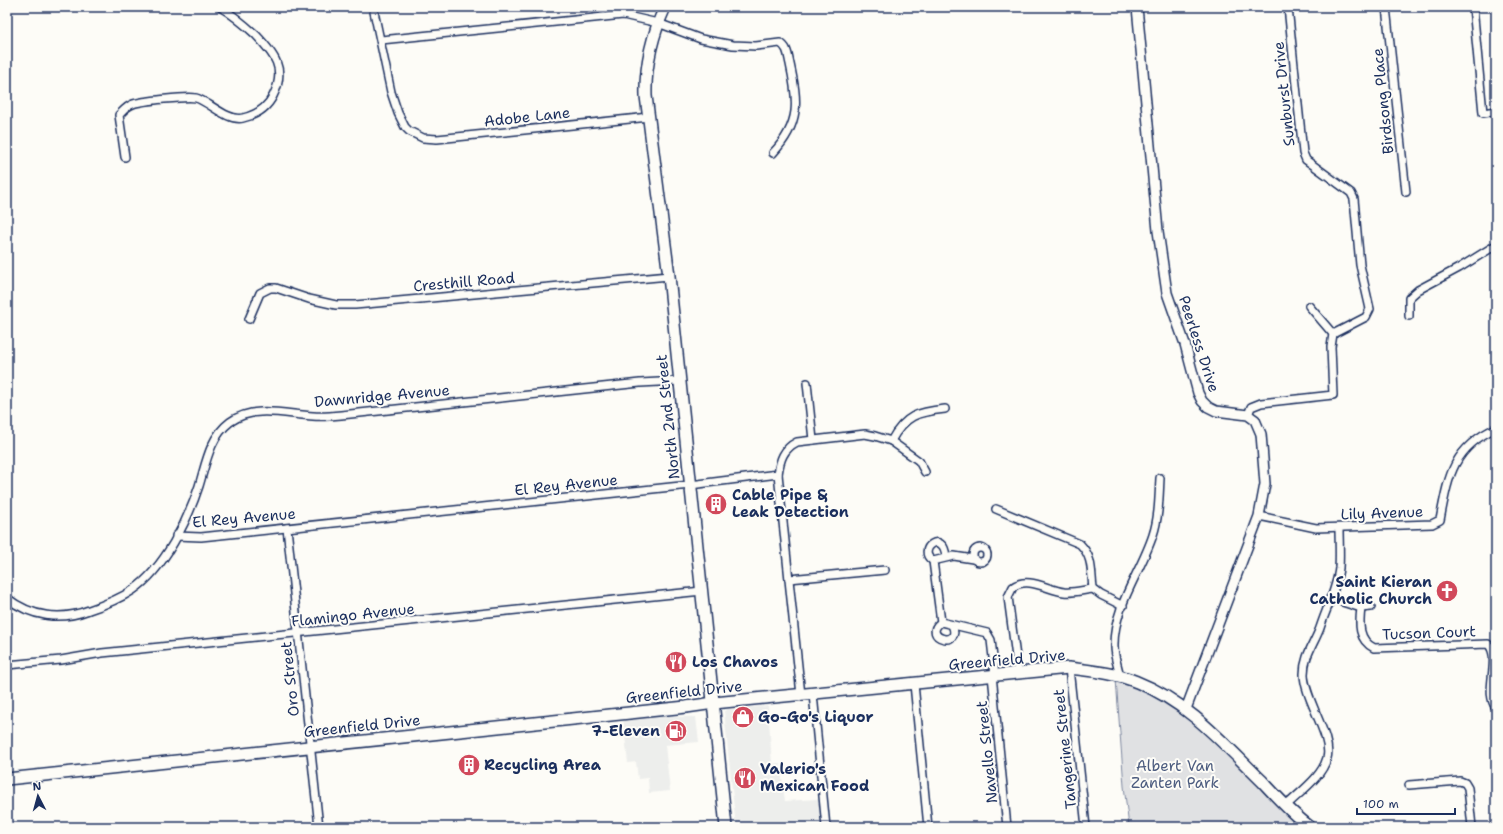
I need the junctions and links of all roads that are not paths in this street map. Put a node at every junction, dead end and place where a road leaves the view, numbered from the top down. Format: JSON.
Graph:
{"nodes":[{"id":1,"x":220,"y":7,"type":"edge"},
{"id":2,"x":373,"y":7,"type":"edge"},
{"id":3,"x":665,"y":7,"type":"edge"},
{"id":4,"x":1138,"y":7,"type":"edge"},
{"id":5,"x":1288,"y":7,"type":"edge"},
{"id":6,"x":1386,"y":7,"type":"edge"},
{"id":7,"x":1473,"y":7,"type":"edge"},
{"id":8,"x":658,"y":23,"type":"junction"},
{"id":9,"x":381,"y":40,"type":"junction"},
{"id":10,"x":1496,"y":111,"type":"edge"},
{"id":11,"x":649,"y":117,"type":"junction"},
{"id":12,"x":773,"y":153,"type":"dead end"},
{"id":13,"x":125,"y":157,"type":"dead end"},
{"id":14,"x":1406,"y":192,"type":"dead end"},
{"id":15,"x":1496,"y":245,"type":"edge"},
{"id":16,"x":668,"y":276,"type":"junction"},
{"id":17,"x":1309,"y":306,"type":"dead end"},
{"id":18,"x":1409,"y":316,"type":"dead end"},
{"id":19,"x":249,"y":319,"type":"dead end"},
{"id":20,"x":1333,"y":334,"type":"junction"},
{"id":21,"x":679,"y":381,"type":"junction"},
{"id":22,"x":807,"y":383,"type":"dead end"},
{"id":23,"x":945,"y":409,"type":"dead end"},
{"id":24,"x":1248,"y":415,"type":"junction"},
{"id":25,"x":1496,"y":428,"type":"edge"},
{"id":26,"x":813,"y":440,"type":"junction"},
{"id":27,"x":891,"y":441,"type":"junction"},
{"id":28,"x":925,"y":472,"type":"dead end"},
{"id":29,"x":778,"y":474,"type":"junction"},
{"id":30,"x":1160,"y":478,"type":"dead end"},
{"id":31,"x":690,"y":485,"type":"junction"},
{"id":32,"x":996,"y":509,"type":"dead end"},
{"id":33,"x":1258,"y":516,"type":"junction"},
{"id":34,"x":287,"y":528,"type":"junction"},
{"id":35,"x":1339,"y":528,"type":"junction"},
{"id":36,"x":176,"y":536,"type":"junction"},
{"id":37,"x":946,"y":557,"type":"junction"},
{"id":38,"x":973,"y":558,"type":"dead end"},
{"id":39,"x":933,"y":561,"type":"junction"},
{"id":40,"x":885,"y":570,"type":"dead end"},
{"id":41,"x":789,"y":579,"type":"junction"},
{"id":42,"x":1092,"y":588,"type":"junction"},
{"id":43,"x":702,"y":591,"type":"junction"},
{"id":44,"x":7,"y":598,"type":"edge"},
{"id":45,"x":1330,"y":598,"type":"junction"},
{"id":46,"x":1123,"y":606,"type":"junction"},
{"id":47,"x":1371,"y":607,"type":"dead end"},
{"id":48,"x":1361,"y":608,"type":"junction"},
{"id":49,"x":941,"y":622,"type":"junction"},
{"id":50,"x":952,"y":625,"type":"junction"},
{"id":51,"x":298,"y":634,"type":"junction"},
{"id":52,"x":7,"y":665,"type":"edge"},
{"id":53,"x":1069,"y":668,"type":"junction"},
{"id":54,"x":1018,"y":672,"type":"junction"},
{"id":55,"x":993,"y":675,"type":"junction"},
{"id":56,"x":1120,"y":676,"type":"junction"},
{"id":57,"x":914,"y":684,"type":"junction"},
{"id":58,"x":813,"y":694,"type":"junction"},
{"id":59,"x":801,"y":695,"type":"junction"},
{"id":60,"x":714,"y":702,"type":"junction"},
{"id":61,"x":1496,"y":708,"type":"edge"},
{"id":62,"x":1186,"y":709,"type":"junction"},
{"id":63,"x":310,"y":746,"type":"junction"},
{"id":64,"x":7,"y":779,"type":"edge"},
{"id":65,"x":1409,"y":785,"type":"dead end"},
{"id":66,"x":1286,"y":806,"type":"junction"},
{"id":67,"x":318,"y":827,"type":"edge"},
{"id":68,"x":726,"y":827,"type":"edge"},
{"id":69,"x":826,"y":827,"type":"edge"},
{"id":70,"x":928,"y":827,"type":"edge"},
{"id":71,"x":1007,"y":827,"type":"edge"},
{"id":72,"x":1086,"y":827,"type":"edge"},
{"id":73,"x":1310,"y":827,"type":"edge"},
{"id":74,"x":1472,"y":827,"type":"edge"}],
"edges":[{"from":1,"to":13,"type":"street"},
{"from":2,"to":9,"type":"street"},
{"from":3,"to":8,"type":"main road","name":"North 2nd Street"},
{"from":4,"to":24,"type":"street","name":"Peerless Drive"},
{"from":5,"to":20,"type":"street","name":"Sunburst Drive"},
{"from":6,"to":14,"type":"street","name":"Birdsong Place"},
{"from":7,"to":10,"type":"street"},
{"from":8,"to":9,"type":"street"},
{"from":8,"to":11,"type":"main road","name":"North 2nd Street"},
{"from":8,"to":12,"type":"street"},
{"from":9,"to":11,"type":"street","name":"Adobe Lane"},
{"from":11,"to":16,"type":"main road","name":"North 2nd Street"},
{"from":15,"to":18,"type":"street"},
{"from":16,"to":19,"type":"street","name":"Cresthill Road"},
{"from":16,"to":21,"type":"main road","name":"North 2nd Street"},
{"from":17,"to":20,"type":"street"},
{"from":20,"to":24,"type":"street"},
{"from":21,"to":31,"type":"main road","name":"North 2nd Street"},
{"from":21,"to":36,"type":"street","name":"Dawnridge Avenue"},
{"from":22,"to":26,"type":"street"},
{"from":23,"to":27,"type":"street"},
{"from":24,"to":33,"type":"street"},
{"from":25,"to":35,"type":"street","name":"Lily Avenue"},
{"from":26,"to":27,"type":"street"},
{"from":26,"to":29,"type":"street"},
{"from":27,"to":28,"type":"street"},
{"from":29,"to":31,"type":"street","name":"El Rey Avenue"},
{"from":29,"to":41,"type":"street"},
{"from":30,"to":46,"type":"street"},
{"from":31,"to":34,"type":"street","name":"El Rey Avenue"},
{"from":31,"to":43,"type":"main road","name":"North 2nd Street"},
{"from":32,"to":42,"type":"street"},
{"from":33,"to":35,"type":"street","name":"Lily Avenue"},
{"from":33,"to":62,"type":"street"},
{"from":34,"to":36,"type":"street","name":"El Rey Avenue"},
{"from":34,"to":51,"type":"street","name":"Oro Street"},
{"from":35,"to":45,"type":"street"},
{"from":36,"to":44,"type":"street","name":"Dawnridge Avenue"},
{"from":37,"to":38,"type":"street"},
{"from":37,"to":39,"type":"street"},
{"from":37,"to":39,"type":"street"},
{"from":39,"to":49,"type":"street"},
{"from":40,"to":41,"type":"street"},
{"from":41,"to":59,"type":"street"},
{"from":42,"to":46,"type":"street"},
{"from":42,"to":54,"type":"street"},
{"from":43,"to":51,"type":"street","name":"Flamingo Avenue"},
{"from":43,"to":60,"type":"main road","name":"North 2nd Street"},
{"from":45,"to":48,"type":"street"},
{"from":45,"to":66,"type":"street"},
{"from":46,"to":56,"type":"street"},
{"from":47,"to":48,"type":"street"},
{"from":48,"to":61,"type":"street","name":"Tucson Court"},
{"from":49,"to":50,"type":"street"},
{"from":49,"to":50,"type":"street"},
{"from":50,"to":55,"type":"street","name":"Navello Street"},
{"from":51,"to":52,"type":"street","name":"Flamingo Avenue"},
{"from":51,"to":63,"type":"street","name":"Oro Street"},
{"from":53,"to":54,"type":"main road","name":"Greenfield Drive"},
{"from":53,"to":56,"type":"main road","name":"Greenfield Drive"},
{"from":53,"to":72,"type":"street","name":"Tangerine Street"},
{"from":54,"to":55,"type":"main road","name":"Greenfield Drive"},
{"from":55,"to":57,"type":"main road","name":"Greenfield Drive"},
{"from":55,"to":71,"type":"street","name":"Navello Street"},
{"from":56,"to":62,"type":"main road","name":"Greenfield Drive"},
{"from":57,"to":58,"type":"main road","name":"Greenfield Drive"},
{"from":57,"to":70,"type":"street"},
{"from":58,"to":59,"type":"main road","name":"Greenfield Drive"},
{"from":58,"to":69,"type":"street"},
{"from":59,"to":60,"type":"main road","name":"Greenfield Drive"},
{"from":60,"to":63,"type":"main road","name":"Greenfield Drive"},
{"from":60,"to":68,"type":"main road","name":"North 2nd Street"},
{"from":62,"to":66,"type":"main road","name":"Greenfield Drive"},
{"from":63,"to":64,"type":"main road","name":"Greenfield Drive"},
{"from":63,"to":67,"type":"street","name":"Oro Street"},
{"from":65,"to":74,"type":"street"},
{"from":66,"to":73,"type":"main road","name":"Greenfield Drive"}]}
